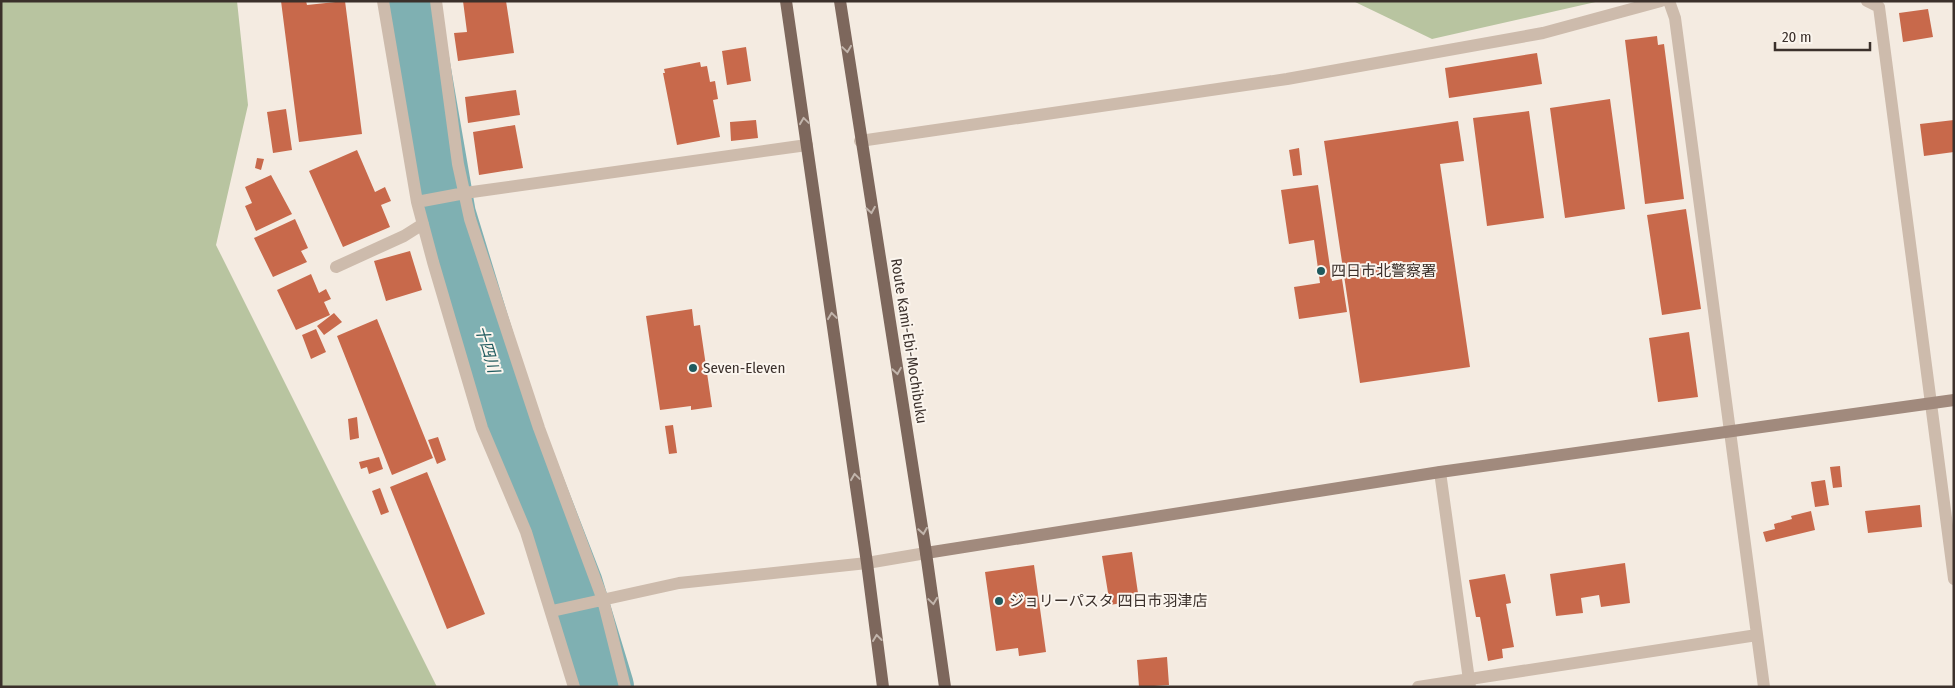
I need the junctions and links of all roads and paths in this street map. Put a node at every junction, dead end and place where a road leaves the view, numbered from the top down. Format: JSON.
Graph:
{"nodes":[{"id":1,"x":383,"y":1,"type":"edge"},
{"id":2,"x":436,"y":1,"type":"edge"},
{"id":3,"x":786,"y":1,"type":"edge"},
{"id":4,"x":840,"y":1,"type":"edge"},
{"id":5,"x":1661,"y":1,"type":"edge"},
{"id":6,"x":1669,"y":1,"type":"edge"},
{"id":7,"x":1867,"y":1,"type":"edge"},
{"id":8,"x":1883,"y":4,"type":"edge"},
{"id":9,"x":860,"y":141,"type":"junction"},
{"id":10,"x":807,"y":145,"type":"junction"},
{"id":11,"x":461,"y":193,"type":"junction"},
{"id":12,"x":422,"y":201,"type":"junction"},
{"id":13,"x":423,"y":224,"type":"junction"},
{"id":14,"x":336,"y":267,"type":"dead end"},
{"id":15,"x":1954,"y":400,"type":"edge"},
{"id":16,"x":1931,"y":402,"type":"junction"},
{"id":17,"x":1730,"y":431,"type":"junction"},
{"id":18,"x":1440,"y":472,"type":"junction"},
{"id":19,"x":926,"y":552,"type":"junction"},
{"id":20,"x":867,"y":563,"type":"junction"},
{"id":21,"x":1954,"y":579,"type":"edge"},
{"id":22,"x":599,"y":601,"type":"junction"},
{"id":23,"x":553,"y":610,"type":"junction"},
{"id":24,"x":1757,"y":635,"type":"junction"},
{"id":25,"x":1470,"y":683,"type":"edge"},
{"id":26,"x":574,"y":687,"type":"edge"},
{"id":27,"x":625,"y":687,"type":"edge"},
{"id":28,"x":883,"y":687,"type":"edge"},
{"id":29,"x":945,"y":687,"type":"edge"},
{"id":30,"x":1418,"y":687,"type":"edge"},
{"id":31,"x":1764,"y":687,"type":"edge"}],
"edges":[{"from":1,"to":12,"type":"street"},
{"from":2,"to":11,"type":"street"},
{"from":10,"to":3,"type":"main road","one_way":true},
{"from":4,"to":9,"type":"main road","name":"Route Kami-Ebi-Mochibuku","one_way":true},
{"from":5,"to":9,"type":"street"},
{"from":6,"to":17,"type":"street"},
{"from":7,"to":8,"type":"street"},
{"from":8,"to":16,"type":"street"},
{"from":9,"to":19,"type":"main road","name":"Route Kami-Ebi-Mochibuku","one_way":true},
{"from":10,"to":11,"type":"street"},
{"from":20,"to":10,"type":"main road","one_way":true},
{"from":11,"to":12,"type":"street"},
{"from":11,"to":22,"type":"street"},
{"from":12,"to":13,"type":"street"},
{"from":13,"to":14,"type":"street"},
{"from":13,"to":23,"type":"street"},
{"from":15,"to":16,"type":"street"},
{"from":16,"to":17,"type":"street"},
{"from":16,"to":21,"type":"street"},
{"from":17,"to":18,"type":"street"},
{"from":17,"to":24,"type":"street"},
{"from":18,"to":19,"type":"street"},
{"from":18,"to":25,"type":"street"},
{"from":19,"to":20,"type":"street"},
{"from":19,"to":29,"type":"main road","name":"Route Kami-Ebi-Mochibuku","one_way":true},
{"from":20,"to":22,"type":"street"},
{"from":28,"to":20,"type":"main road","one_way":true},
{"from":22,"to":23,"type":"street"},
{"from":22,"to":27,"type":"street"},
{"from":23,"to":26,"type":"street"},
{"from":24,"to":25,"type":"street"},
{"from":24,"to":31,"type":"street"},
{"from":25,"to":30,"type":"street"}]}
